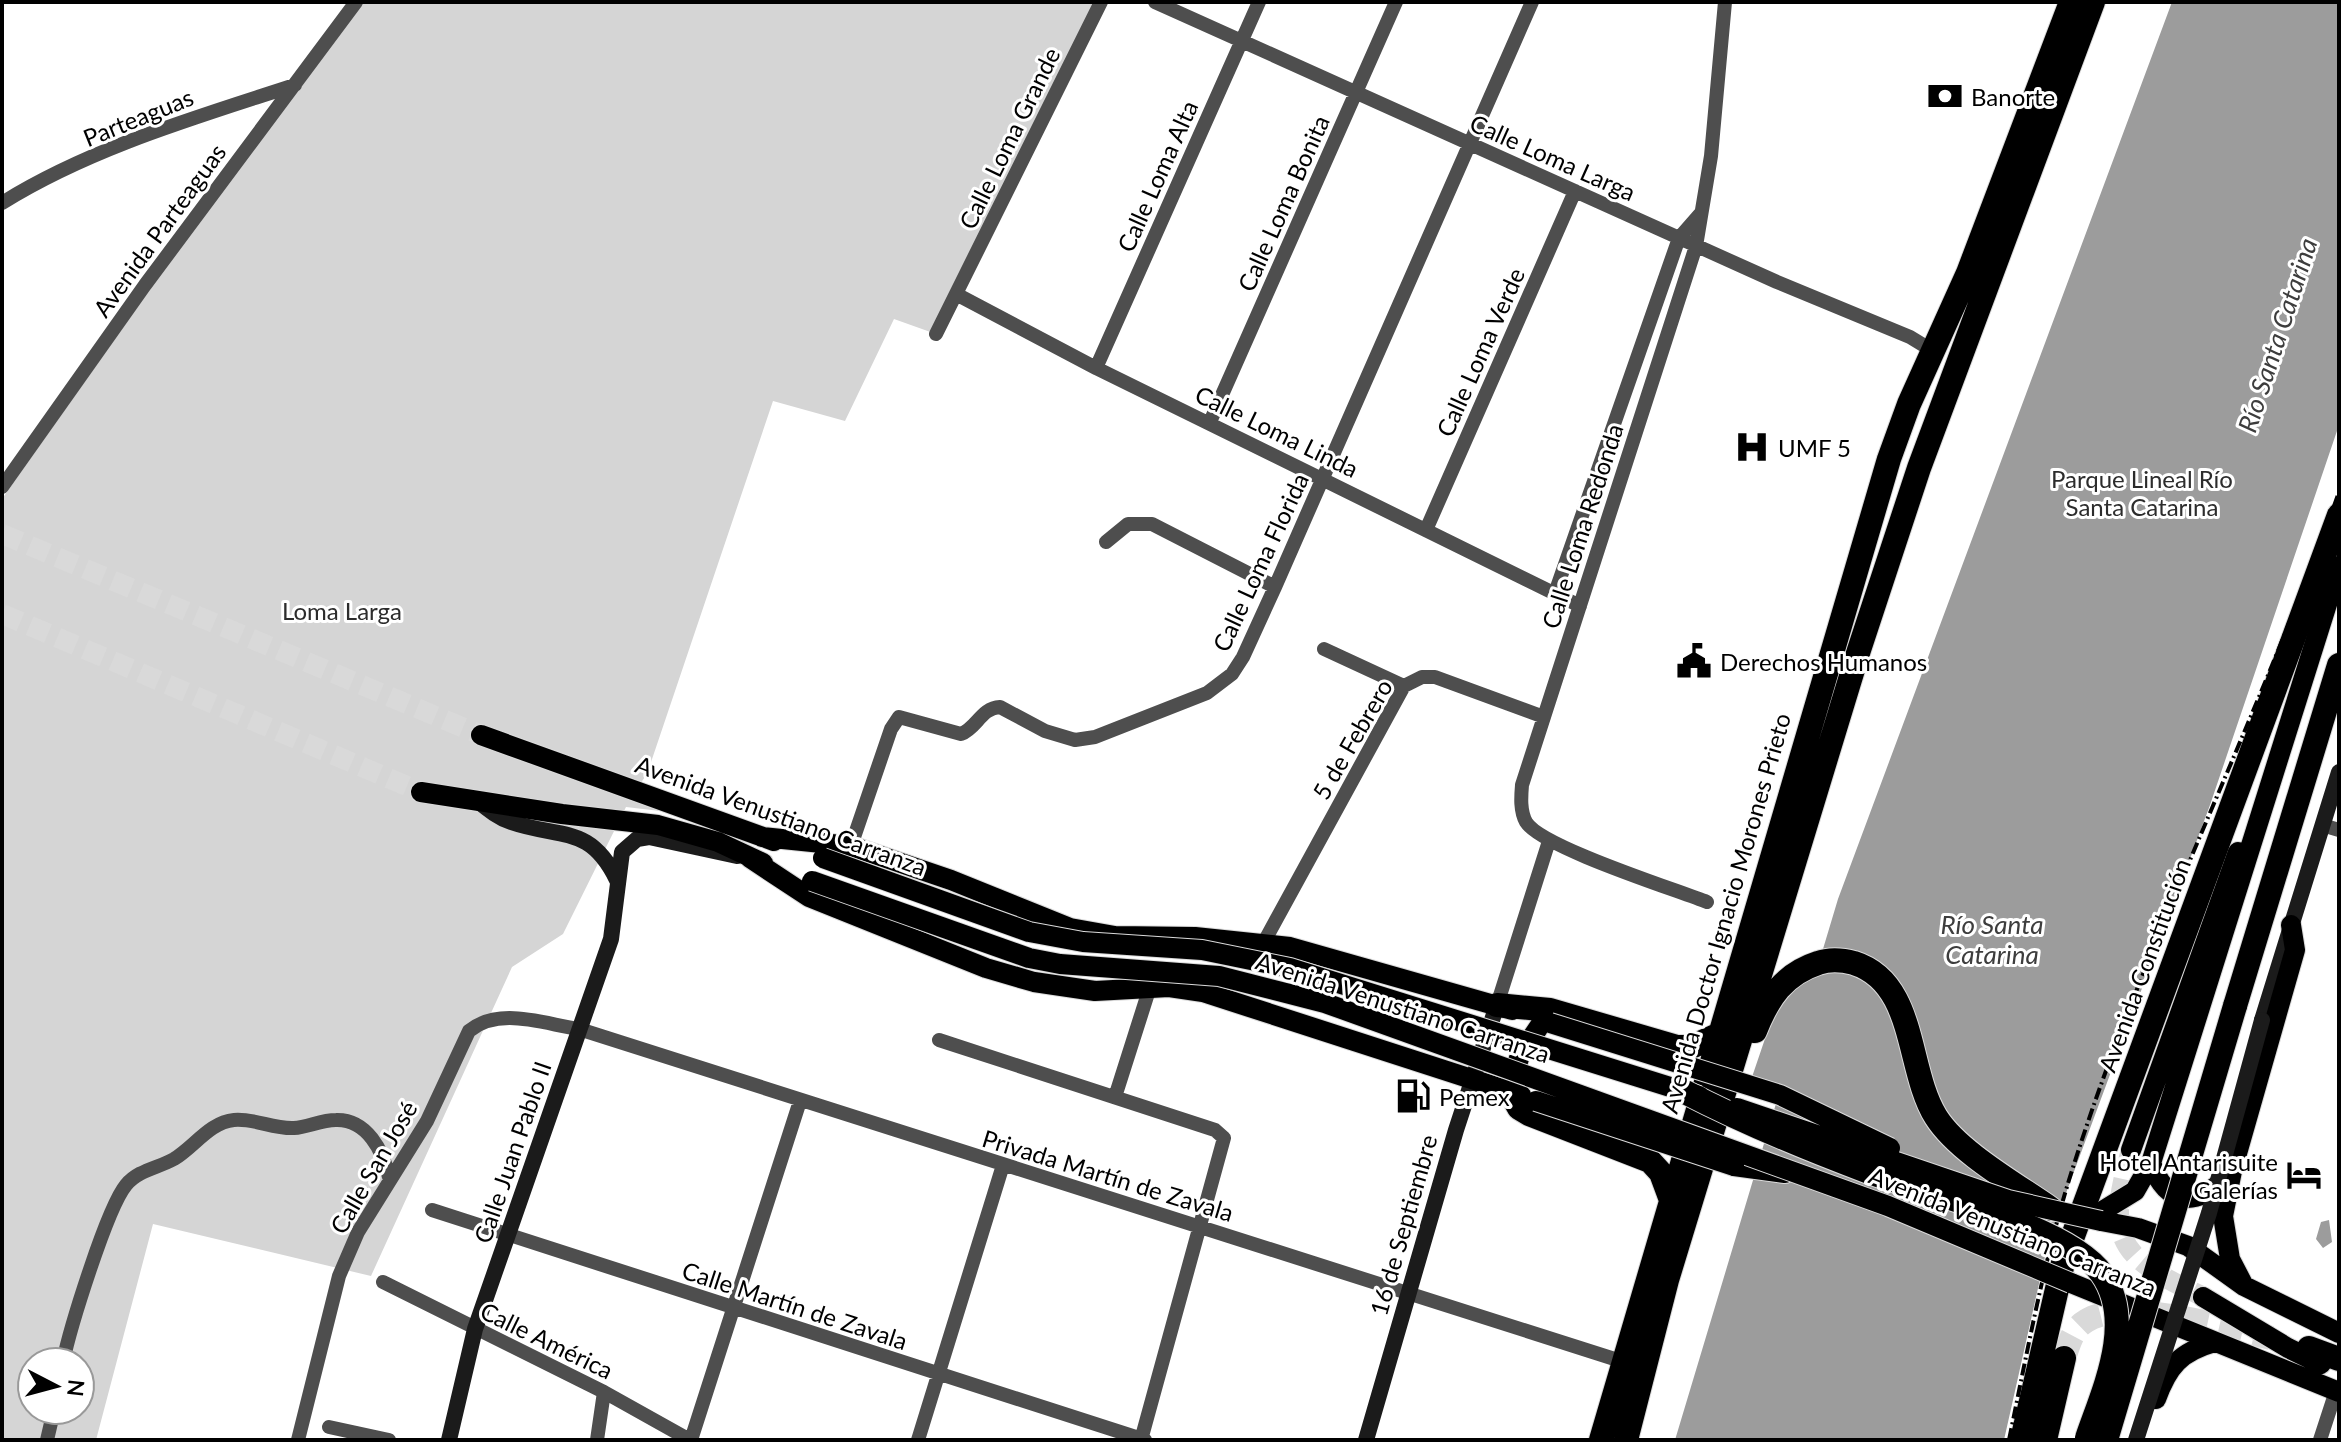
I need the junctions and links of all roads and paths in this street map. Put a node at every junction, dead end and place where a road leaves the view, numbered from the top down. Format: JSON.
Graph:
{"nodes":[{"id":1,"x":356,"y":2,"type":"edge"},
{"id":2,"x":1101,"y":2,"type":"edge"},
{"id":3,"x":1155,"y":2,"type":"edge"},
{"id":4,"x":1259,"y":2,"type":"edge"},
{"id":5,"x":1396,"y":2,"type":"edge"},
{"id":6,"x":1532,"y":2,"type":"edge"},
{"id":7,"x":1725,"y":2,"type":"edge"},
{"id":8,"x":2071,"y":2,"type":"edge"},
{"id":9,"x":2093,"y":2,"type":"edge"},
{"id":10,"x":1241,"y":41,"type":"junction"},
{"id":11,"x":295,"y":84,"type":"junction"},
{"id":12,"x":1356,"y":92,"type":"junction"},
{"id":13,"x":1469,"y":143,"type":"junction"},
{"id":14,"x":1575,"y":191,"type":"junction"},
{"id":15,"x":2,"y":203,"type":"edge"},
{"id":16,"x":1701,"y":214,"type":"junction"},
{"id":17,"x":1679,"y":238,"type":"junction"},
{"id":18,"x":1696,"y":246,"type":"junction"},
{"id":19,"x":956,"y":294,"type":"junction"},
{"id":20,"x":936,"y":334,"type":"dead end"},
{"id":21,"x":1933,"y":351,"type":"junction"},
{"id":22,"x":1096,"y":368,"type":"junction"},
{"id":23,"x":1210,"y":422,"type":"junction"},
{"id":24,"x":1322,"y":478,"type":"junction"},
{"id":25,"x":2,"y":487,"type":"edge"},
{"id":26,"x":2339,"y":515,"type":"edge"},
{"id":27,"x":1426,"y":530,"type":"junction"},
{"id":28,"x":1106,"y":542,"type":"dead end"},
{"id":29,"x":2339,"y":566,"type":"edge"},
{"id":30,"x":1275,"y":587,"type":"junction"},
{"id":31,"x":1555,"y":593,"type":"junction"},
{"id":32,"x":1580,"y":606,"type":"junction"},
{"id":33,"x":1324,"y":649,"type":"dead end"},
{"id":34,"x":2339,"y":665,"type":"edge"},
{"id":35,"x":1404,"y":686,"type":"junction"},
{"id":36,"x":1544,"y":717,"type":"junction"},
{"id":37,"x":2286,"y":733,"type":"junction"},
{"id":38,"x":481,"y":735,"type":"tunnel mouth"},
{"id":39,"x":2339,"y":772,"type":"edge"},
{"id":40,"x":421,"y":792,"type":"tunnel mouth"},
{"id":41,"x":479,"y":802,"type":"junction"},
{"id":42,"x":2322,"y":825,"type":"junction"},
{"id":43,"x":2339,"y":830,"type":"edge"},
{"id":44,"x":762,"y":837,"type":"junction"},
{"id":45,"x":1549,"y":841,"type":"junction"},
{"id":46,"x":851,"y":846,"type":"junction"},
{"id":47,"x":750,"y":858,"type":"junction"},
{"id":48,"x":617,"y":880,"type":"junction"},
{"id":49,"x":1707,"y":902,"type":"dead end"},
{"id":50,"x":1057,"y":923,"type":"junction"},
{"id":51,"x":2291,"y":925,"type":"junction"},
{"id":52,"x":1264,"y":942,"type":"junction"},
{"id":53,"x":1034,"y":982,"type":"junction"},
{"id":54,"x":1150,"y":987,"type":"junction"},
{"id":55,"x":1449,"y":991,"type":"junction"},
{"id":56,"x":1497,"y":1005,"type":"junction"},
{"id":57,"x":1547,"y":1022,"type":"junction"},
{"id":58,"x":579,"y":1029,"type":"junction"},
{"id":59,"x":1720,"y":1034,"type":"junction"},
{"id":60,"x":939,"y":1040,"type":"dead end"},
{"id":61,"x":1413,"y":1061,"type":"junction"},
{"id":62,"x":1472,"y":1078,"type":"junction"},
{"id":63,"x":1509,"y":1090,"type":"junction"},
{"id":64,"x":1685,"y":1092,"type":"junction"},
{"id":65,"x":1115,"y":1097,"type":"junction"},
{"id":66,"x":800,"y":1101,"type":"junction"},
{"id":67,"x":2131,"y":1150,"type":"tunnel mouth"},
{"id":68,"x":2151,"y":1163,"type":"junction"},
{"id":69,"x":1003,"y":1165,"type":"junction"},
{"id":70,"x":2232,"y":1171,"type":"junction"},
{"id":71,"x":1930,"y":1173,"type":"junction"},
{"id":72,"x":1802,"y":1174,"type":"junction"},
{"id":73,"x":389,"y":1177,"type":"junction"},
{"id":74,"x":1671,"y":1200,"type":"junction"},
{"id":75,"x":432,"y":1210,"type":"dead end"},
{"id":76,"x":2059,"y":1210,"type":"junction"},
{"id":77,"x":2102,"y":1215,"type":"junction"},
{"id":78,"x":1201,"y":1227,"type":"junction"},
{"id":79,"x":510,"y":1234,"type":"junction"},
{"id":80,"x":383,"y":1282,"type":"dead end"},
{"id":81,"x":2244,"y":1286,"type":"junction"},
{"id":82,"x":1409,"y":1291,"type":"junction"},
{"id":83,"x":2203,"y":1297,"type":"tunnel mouth"},
{"id":84,"x":733,"y":1309,"type":"junction"},
{"id":85,"x":475,"y":1329,"type":"junction"},
{"id":86,"x":2339,"y":1333,"type":"edge"},
{"id":87,"x":2215,"y":1342,"type":"junction"},
{"id":88,"x":68,"y":1346,"type":"edge"},
{"id":89,"x":2309,"y":1348,"type":"dead end"},
{"id":90,"x":2064,"y":1358,"type":"tunnel mouth"},
{"id":91,"x":2339,"y":1359,"type":"edge"},
{"id":92,"x":1624,"y":1362,"type":"junction"},
{"id":93,"x":938,"y":1374,"type":"junction"},
{"id":94,"x":2338,"y":1384,"type":"edge"},
{"id":95,"x":604,"y":1392,"type":"junction"},
{"id":96,"x":1635,"y":1406,"type":"junction"},
{"id":97,"x":329,"y":1427,"type":"dead end"},
{"id":98,"x":2093,"y":1439,"type":"edge"},
{"id":99,"x":298,"y":1440,"type":"edge"},
{"id":100,"x":389,"y":1440,"type":"edge"},
{"id":101,"x":449,"y":1440,"type":"edge"},
{"id":102,"x":597,"y":1440,"type":"edge"},
{"id":103,"x":691,"y":1440,"type":"edge"},
{"id":104,"x":918,"y":1440,"type":"edge"},
{"id":105,"x":1143,"y":1440,"type":"edge"},
{"id":106,"x":1366,"y":1440,"type":"edge"},
{"id":107,"x":1601,"y":1440,"type":"edge"},
{"id":108,"x":1626,"y":1440,"type":"edge"},
{"id":109,"x":2022,"y":1440,"type":"edge"},
{"id":110,"x":2045,"y":1440,"type":"edge"},
{"id":111,"x":2136,"y":1440,"type":"edge"},
{"id":112,"x":2144,"y":1440,"type":"edge"},
{"id":113,"x":2320,"y":1440,"type":"edge"}],
"edges":[{"from":1,"to":11,"type":"street","name":"Avenida Parteaguas"},
{"from":2,"to":19,"type":"street","name":"Calle Loma Grande"},
{"from":3,"to":10,"type":"street","name":"Calle Loma Larga"},
{"from":4,"to":10,"type":"street","name":"Calle Loma Alta"},
{"from":5,"to":12,"type":"street","name":"Calle Loma Bonita"},
{"from":6,"to":13,"type":"street","name":"Calle Loma Florida"},
{"from":7,"to":16,"type":"street","name":"Calle Loma Redonda"},
{"from":8,"to":21,"type":"highway","name":"Avenida Doctor Ignacio Morones Prieto"},
{"from":9,"to":96,"type":"highway","name":"Avenida Doctor Ignacio Morones Prieto"},
{"from":10,"to":12,"type":"street","name":"Calle Loma Larga"},
{"from":10,"to":22,"type":"street","name":"Calle Loma Alta"},
{"from":11,"to":15,"type":"street","name":"Parteaguas"},
{"from":11,"to":25,"type":"street","name":"Avenida Parteaguas"},
{"from":12,"to":13,"type":"street","name":"Calle Loma Larga"},
{"from":12,"to":23,"type":"street","name":"Calle Loma Bonita"},
{"from":13,"to":14,"type":"street","name":"Calle Loma Larga"},
{"from":13,"to":24,"type":"street","name":"Calle Loma Florida"},
{"from":14,"to":17,"type":"street","name":"Calle Loma Larga"},
{"from":14,"to":27,"type":"street","name":"Calle Loma Verde"},
{"from":16,"to":17,"type":"street","name":"Calle Loma Redonda"},
{"from":16,"to":18,"type":"street","name":"Calle Loma Redonda"},
{"from":17,"to":18,"type":"street","name":"Calle Loma Larga"},
{"from":17,"to":31,"type":"street","name":"Calle Loma Redonda"},
{"from":18,"to":21,"type":"street","name":"Calle Loma Larga"},
{"from":18,"to":32,"type":"street","name":"Calle Loma Redonda"},
{"from":19,"to":20,"type":"street","name":"Calle Loma Grande"},
{"from":19,"to":22,"type":"street","name":"Calle Loma Linda"},
{"from":21,"to":59,"type":"highway","name":"Avenida Doctor Ignacio Morones Prieto"},
{"from":22,"to":23,"type":"street","name":"Calle Loma Linda"},
{"from":23,"to":24,"type":"street","name":"Calle Loma Linda"},
{"from":24,"to":27,"type":"street","name":"Calle Loma Linda"},
{"from":24,"to":30,"type":"street","name":"Calle Loma Florida"},
{"from":26,"to":109,"type":"highway","name":"Avenida Constitución"},
{"from":27,"to":31,"type":"street","name":"Calle Loma Linda"},
{"from":28,"to":30,"type":"street"},
{"from":29,"to":37,"type":"main road"},
{"from":30,"to":46,"type":"street","name":"Calle Loma Florida"},
{"from":31,"to":32,"type":"street","name":"Calle Loma Linda"},
{"from":32,"to":36,"type":"street","name":"Calle Loma Redonda"},
{"from":33,"to":35,"type":"street"},
{"from":34,"to":98,"type":"highway","bridge":true},
{"from":35,"to":36,"type":"street","name":"5 de Febrero"},
{"from":35,"to":52,"type":"street","name":"5 de Febrero"},
{"from":36,"to":45,"type":"street","name":"Calle Loma Redonda"},
{"from":37,"to":67,"type":"main road"},
{"from":37,"to":68,"type":"main road"},
{"from":38,"to":44,"type":"main road","name":"Avenida Venustiano Carranza"},
{"from":39,"to":42,"type":"street"},
{"from":40,"to":41,"type":"main road","name":"Avenida Venustiano Carranza"},
{"from":41,"to":47,"type":"main road","name":"Avenida Venustiano Carranza"},
{"from":41,"to":48,"type":"street"},
{"from":42,"to":43,"type":"street"},
{"from":42,"to":51,"type":"street"},
{"from":44,"to":46,"type":"main road"},
{"from":44,"to":64,"type":"main road","name":"Avenida Venustiano Carranza","bridge":true},
{"from":45,"to":49,"type":"street"},
{"from":45,"to":56,"type":"street","name":"16 de Septiembre"},
{"from":46,"to":50,"type":"main road"},
{"from":47,"to":48,"type":"street","name":"Calle Juan Pablo II"},
{"from":47,"to":53,"type":"main road"},
{"from":47,"to":72,"type":"main road","name":"Avenida Venustiano Carranza","bridge":true},
{"from":48,"to":58,"type":"street","name":"Calle Juan Pablo II"},
{"from":50,"to":52,"type":"main road"},
{"from":50,"to":53,"type":"main road"},
{"from":51,"to":70,"type":"main road"},
{"from":51,"to":111,"type":"street","bridge":true},
{"from":52,"to":55,"type":"main road"},
{"from":53,"to":54,"type":"main road"},
{"from":54,"to":61,"type":"main road"},
{"from":54,"to":65,"type":"street"},
{"from":55,"to":56,"type":"main road"},
{"from":55,"to":61,"type":"main road"},
{"from":56,"to":57,"type":"main road"},
{"from":56,"to":59,"type":"highway"},
{"from":56,"to":62,"type":"street","name":"16 de Septiembre"},
{"from":57,"to":63,"type":"main road"},
{"from":57,"to":71,"type":"main road","bridge":true},
{"from":58,"to":66,"type":"street","name":"Privada Martín de Zavala"},
{"from":58,"to":73,"type":"street","name":"Calle San José"},
{"from":58,"to":79,"type":"street","name":"Calle Juan Pablo II"},
{"from":59,"to":74,"type":"highway","name":"Avenida Doctor Ignacio Morones Prieto"},
{"from":60,"to":65,"type":"street"},
{"from":61,"to":62,"type":"main road"},
{"from":62,"to":63,"type":"main road"},
{"from":62,"to":82,"type":"street","name":"16 de Septiembre"},
{"from":63,"to":72,"type":"main road","bridge":true},
{"from":63,"to":74,"type":"highway"},
{"from":64,"to":71,"type":"main road","name":"Avenida Venustiano Carranza","bridge":true},
{"from":64,"to":98,"type":"highway","bridge":true},
{"from":65,"to":78,"type":"street"},
{"from":66,"to":69,"type":"street","name":"Privada Martín de Zavala"},
{"from":66,"to":84,"type":"street"},
{"from":68,"to":70,"type":"main road"},
{"from":68,"to":77,"type":"main road"},
{"from":69,"to":78,"type":"street","name":"Privada Martín de Zavala"},
{"from":69,"to":93,"type":"street"},
{"from":70,"to":81,"type":"main road"},
{"from":71,"to":76,"type":"main road","name":"Avenida Venustiano Carranza","bridge":true},
{"from":72,"to":87,"type":"main road","name":"Avenida Venustiano Carranza","bridge":true},
{"from":73,"to":88,"type":"street"},
{"from":73,"to":99,"type":"street","name":"Calle San José"},
{"from":74,"to":92,"type":"highway","name":"Avenida Doctor Ignacio Morones Prieto"},
{"from":75,"to":79,"type":"street","name":"Calle Martín de Zavala"},
{"from":76,"to":77,"type":"main road","name":"Avenida Venustiano Carranza","bridge":true},
{"from":76,"to":96,"type":"highway"},
{"from":77,"to":81,"type":"main road","name":"Avenida Venustiano Carranza"},
{"from":78,"to":82,"type":"street","name":"Privada Martín de Zavala"},
{"from":78,"to":105,"type":"street"},
{"from":79,"to":84,"type":"street","name":"Calle Martín de Zavala"},
{"from":79,"to":85,"type":"street","name":"Calle Juan Pablo II"},
{"from":80,"to":85,"type":"street","name":"Calle América"},
{"from":81,"to":86,"type":"main road","name":"Avenida Venustiano Carranza"},
{"from":82,"to":92,"type":"street","name":"Privada Martín de Zavala"},
{"from":82,"to":106,"type":"street","name":"16 de Septiembre"},
{"from":83,"to":94,"type":"main road"},
{"from":84,"to":93,"type":"street","name":"Calle Martín de Zavala"},
{"from":84,"to":103,"type":"street"},
{"from":85,"to":95,"type":"street","name":"Calle América"},
{"from":85,"to":101,"type":"street","name":"Calle Juan Pablo II"},
{"from":87,"to":94,"type":"main road","name":"Avenida Venustiano Carranza"},
{"from":87,"to":112,"type":"main road"},
{"from":89,"to":91,"type":"highway"},
{"from":90,"to":110,"type":"highway"},
{"from":92,"to":107,"type":"highway","name":"Avenida Doctor Ignacio Morones Prieto"},
{"from":93,"to":104,"type":"street"},
{"from":93,"to":105,"type":"street","name":"Calle Martín de Zavala"},
{"from":94,"to":113,"type":"street"},
{"from":95,"to":102,"type":"street"},
{"from":95,"to":103,"type":"street","name":"Calle América"},
{"from":96,"to":108,"type":"highway","name":"Avenida Doctor Ignacio Morones Prieto"},
{"from":97,"to":100,"type":"street"}]}
